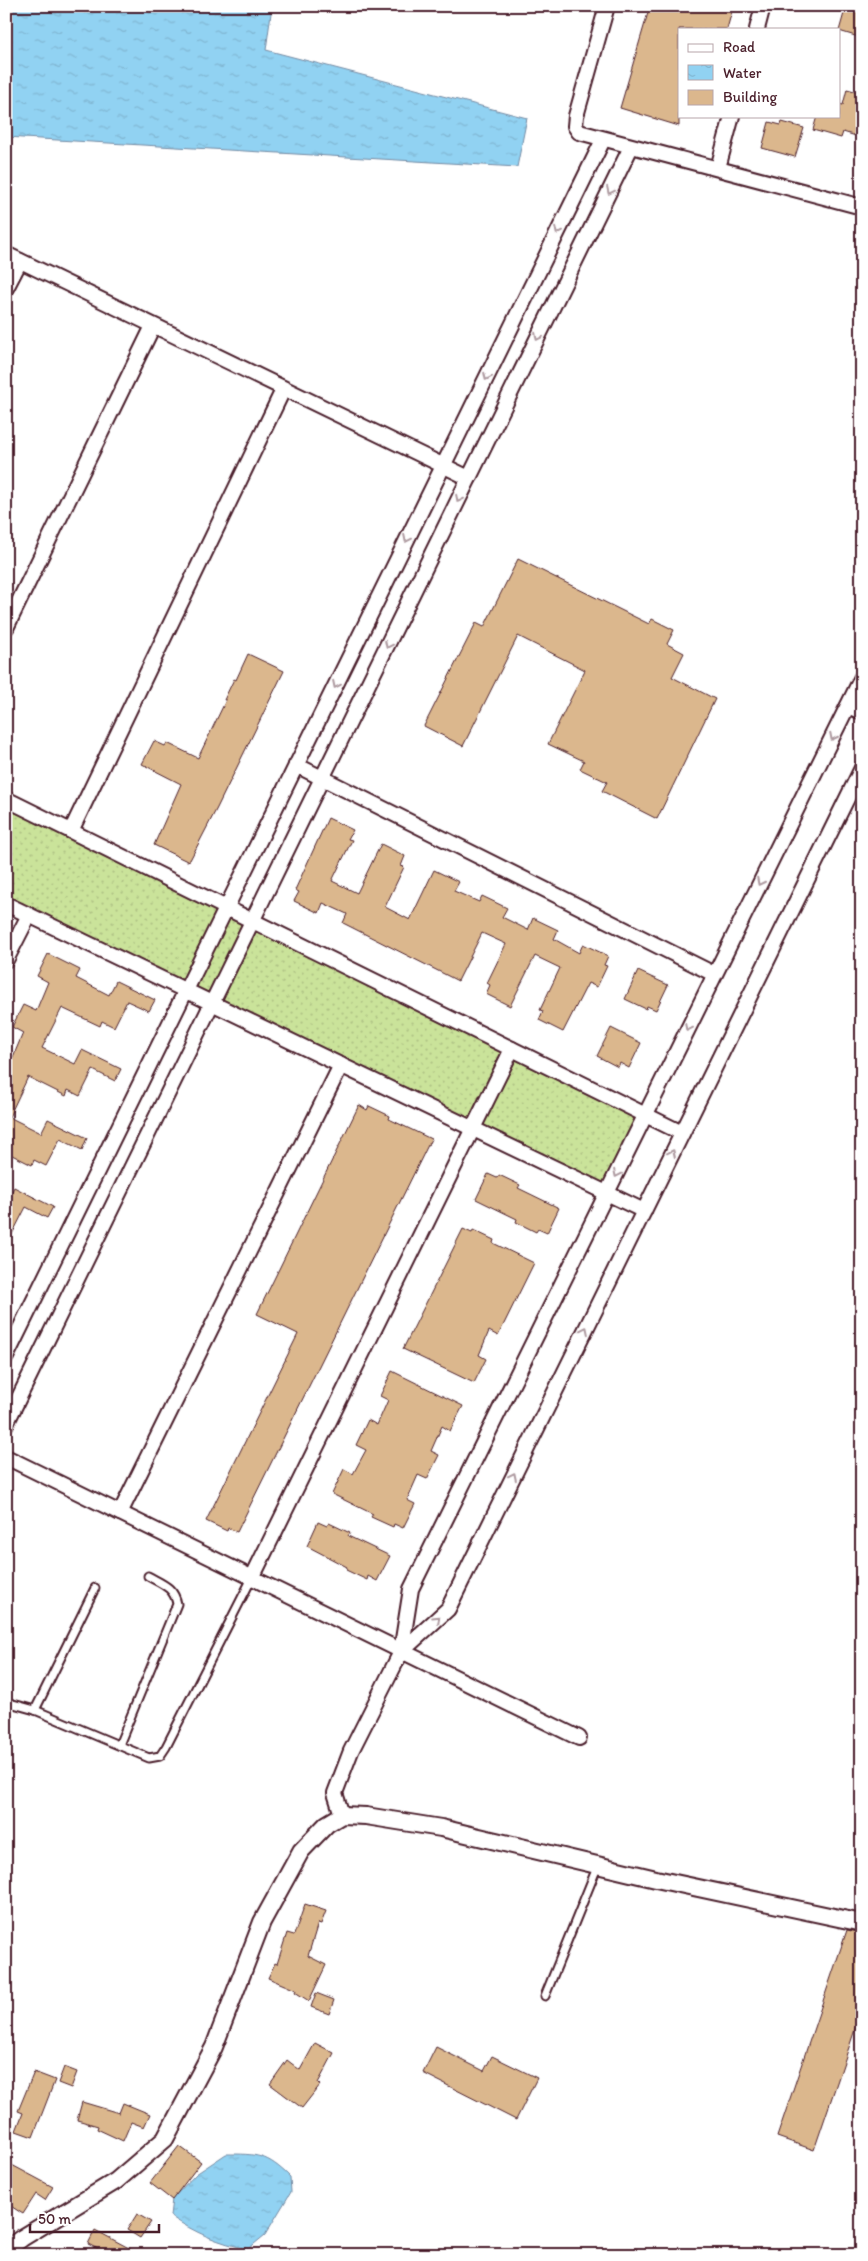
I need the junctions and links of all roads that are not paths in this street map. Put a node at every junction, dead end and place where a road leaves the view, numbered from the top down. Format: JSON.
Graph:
{"nodes":[{"id":1,"x":606,"y":6,"type":"edge"},
{"id":2,"x":763,"y":6,"type":"edge"},
{"id":3,"x":757,"y":28,"type":"edge"},
{"id":4,"x":731,"y":118,"type":"edge"},
{"id":5,"x":603,"y":140,"type":"junction"},
{"id":6,"x":631,"y":147,"type":"junction"},
{"id":7,"x":718,"y":168,"type":"junction"},
{"id":8,"x":862,"y":207,"type":"edge"},
{"id":9,"x":6,"y":254,"type":"edge"},
{"id":10,"x":20,"y":261,"type":"junction"},
{"id":11,"x":6,"y":288,"type":"edge"},
{"id":12,"x":153,"y":326,"type":"junction"},
{"id":13,"x":283,"y":390,"type":"junction"},
{"id":14,"x":443,"y":466,"type":"junction"},
{"id":15,"x":469,"y":478,"type":"junction"},
{"id":16,"x":6,"y":628,"type":"edge"},
{"id":17,"x":862,"y":677,"type":"edge"},
{"id":18,"x":848,"y":706,"type":"junction"},
{"id":19,"x":862,"y":712,"type":"edge"},
{"id":20,"x":296,"y":765,"type":"junction"},
{"id":21,"x":862,"y":768,"type":"edge"},
{"id":22,"x":322,"y":778,"type":"junction"},
{"id":23,"x":6,"y":799,"type":"edge"},
{"id":24,"x":71,"y":831,"type":"junction"},
{"id":25,"x":6,"y":904,"type":"edge"},
{"id":26,"x":226,"y":908,"type":"junction"},
{"id":27,"x":28,"y":915,"type":"junction"},
{"id":28,"x":252,"y":921,"type":"junction"},
{"id":29,"x":6,"y":960,"type":"edge"},
{"id":30,"x":714,"y":974,"type":"junction"},
{"id":31,"x":186,"y":990,"type":"junction"},
{"id":32,"x":212,"y":1003,"type":"junction"},
{"id":33,"x":512,"y":1049,"type":"junction"},
{"id":34,"x":341,"y":1065,"type":"junction"},
{"id":35,"x":646,"y":1115,"type":"junction"},
{"id":36,"x":473,"y":1129,"type":"junction"},
{"id":37,"x":682,"y":1133,"type":"junction"},
{"id":38,"x":608,"y":1193,"type":"junction"},
{"id":39,"x":644,"y":1211,"type":"junction"},
{"id":40,"x":6,"y":1357,"type":"edge"},
{"id":41,"x":6,"y":1424,"type":"edge"},
{"id":42,"x":6,"y":1457,"type":"edge"},
{"id":43,"x":120,"y":1513,"type":"junction"},
{"id":44,"x":148,"y":1576,"type":"dead end"},
{"id":45,"x":252,"y":1578,"type":"junction"},
{"id":46,"x":94,"y":1588,"type":"dead end"},
{"id":47,"x":402,"y":1652,"type":"junction"},
{"id":48,"x":6,"y":1702,"type":"edge"},
{"id":49,"x":35,"y":1710,"type":"junction"},
{"id":50,"x":579,"y":1738,"type":"dead end"},
{"id":51,"x":119,"y":1745,"type":"junction"},
{"id":52,"x":342,"y":1815,"type":"junction"},
{"id":53,"x":598,"y":1864,"type":"junction"},
{"id":54,"x":862,"y":1923,"type":"edge"},
{"id":55,"x":545,"y":1996,"type":"dead end"},
{"id":56,"x":6,"y":2250,"type":"edge"}],
"edges":[{"from":1,"to":5,"type":"street"},
{"from":2,"to":3,"type":"street"},
{"from":4,"to":7,"type":"street"},
{"from":5,"to":6,"type":"street"},
{"from":5,"to":14,"type":"street","one_way":true},
{"from":6,"to":7,"type":"street"},
{"from":6,"to":15,"type":"street","one_way":true},
{"from":7,"to":8,"type":"street"},
{"from":9,"to":10,"type":"street"},
{"from":10,"to":11,"type":"street"},
{"from":10,"to":12,"type":"street"},
{"from":12,"to":13,"type":"street"},
{"from":12,"to":16,"type":"street"},
{"from":13,"to":14,"type":"street"},
{"from":13,"to":24,"type":"street"},
{"from":14,"to":15,"type":"street"},
{"from":14,"to":20,"type":"street","one_way":true},
{"from":15,"to":22,"type":"street","one_way":true},
{"from":17,"to":18,"type":"street"},
{"from":18,"to":19,"type":"street"},
{"from":18,"to":30,"type":"street","one_way":true},
{"from":20,"to":22,"type":"street"},
{"from":20,"to":26,"type":"street"},
{"from":21,"to":37,"type":"street"},
{"from":22,"to":28,"type":"street"},
{"from":22,"to":30,"type":"street"},
{"from":23,"to":24,"type":"street"},
{"from":24,"to":26,"type":"street"},
{"from":25,"to":27,"type":"street"},
{"from":26,"to":28,"type":"street"},
{"from":26,"to":31,"type":"street"},
{"from":27,"to":29,"type":"street"},
{"from":27,"to":31,"type":"street"},
{"from":28,"to":32,"type":"street"},
{"from":28,"to":33,"type":"street"},
{"from":30,"to":35,"type":"street","one_way":true},
{"from":31,"to":32,"type":"street"},
{"from":31,"to":40,"type":"street"},
{"from":32,"to":34,"type":"street"},
{"from":32,"to":41,"type":"street"},
{"from":33,"to":35,"type":"street"},
{"from":33,"to":36,"type":"street"},
{"from":34,"to":36,"type":"street"},
{"from":34,"to":43,"type":"street"},
{"from":35,"to":37,"type":"street"},
{"from":35,"to":38,"type":"street","one_way":true},
{"from":36,"to":38,"type":"street"},
{"from":36,"to":45,"type":"street"},
{"from":39,"to":37,"type":"street","one_way":true},
{"from":38,"to":39,"type":"street"},
{"from":38,"to":47,"type":"street"},
{"from":47,"to":39,"type":"street","one_way":true},
{"from":42,"to":43,"type":"street"},
{"from":43,"to":45,"type":"street"},
{"from":44,"to":51,"type":"lane"},
{"from":45,"to":47,"type":"street"},
{"from":45,"to":51,"type":"lane"},
{"from":46,"to":49,"type":"lane"},
{"from":47,"to":50,"type":"street"},
{"from":47,"to":52,"type":"street"},
{"from":48,"to":49,"type":"lane"},
{"from":49,"to":51,"type":"lane"},
{"from":52,"to":53,"type":"street"},
{"from":52,"to":56,"type":"street"},
{"from":53,"to":54,"type":"street"},
{"from":53,"to":55,"type":"lane"}]}
